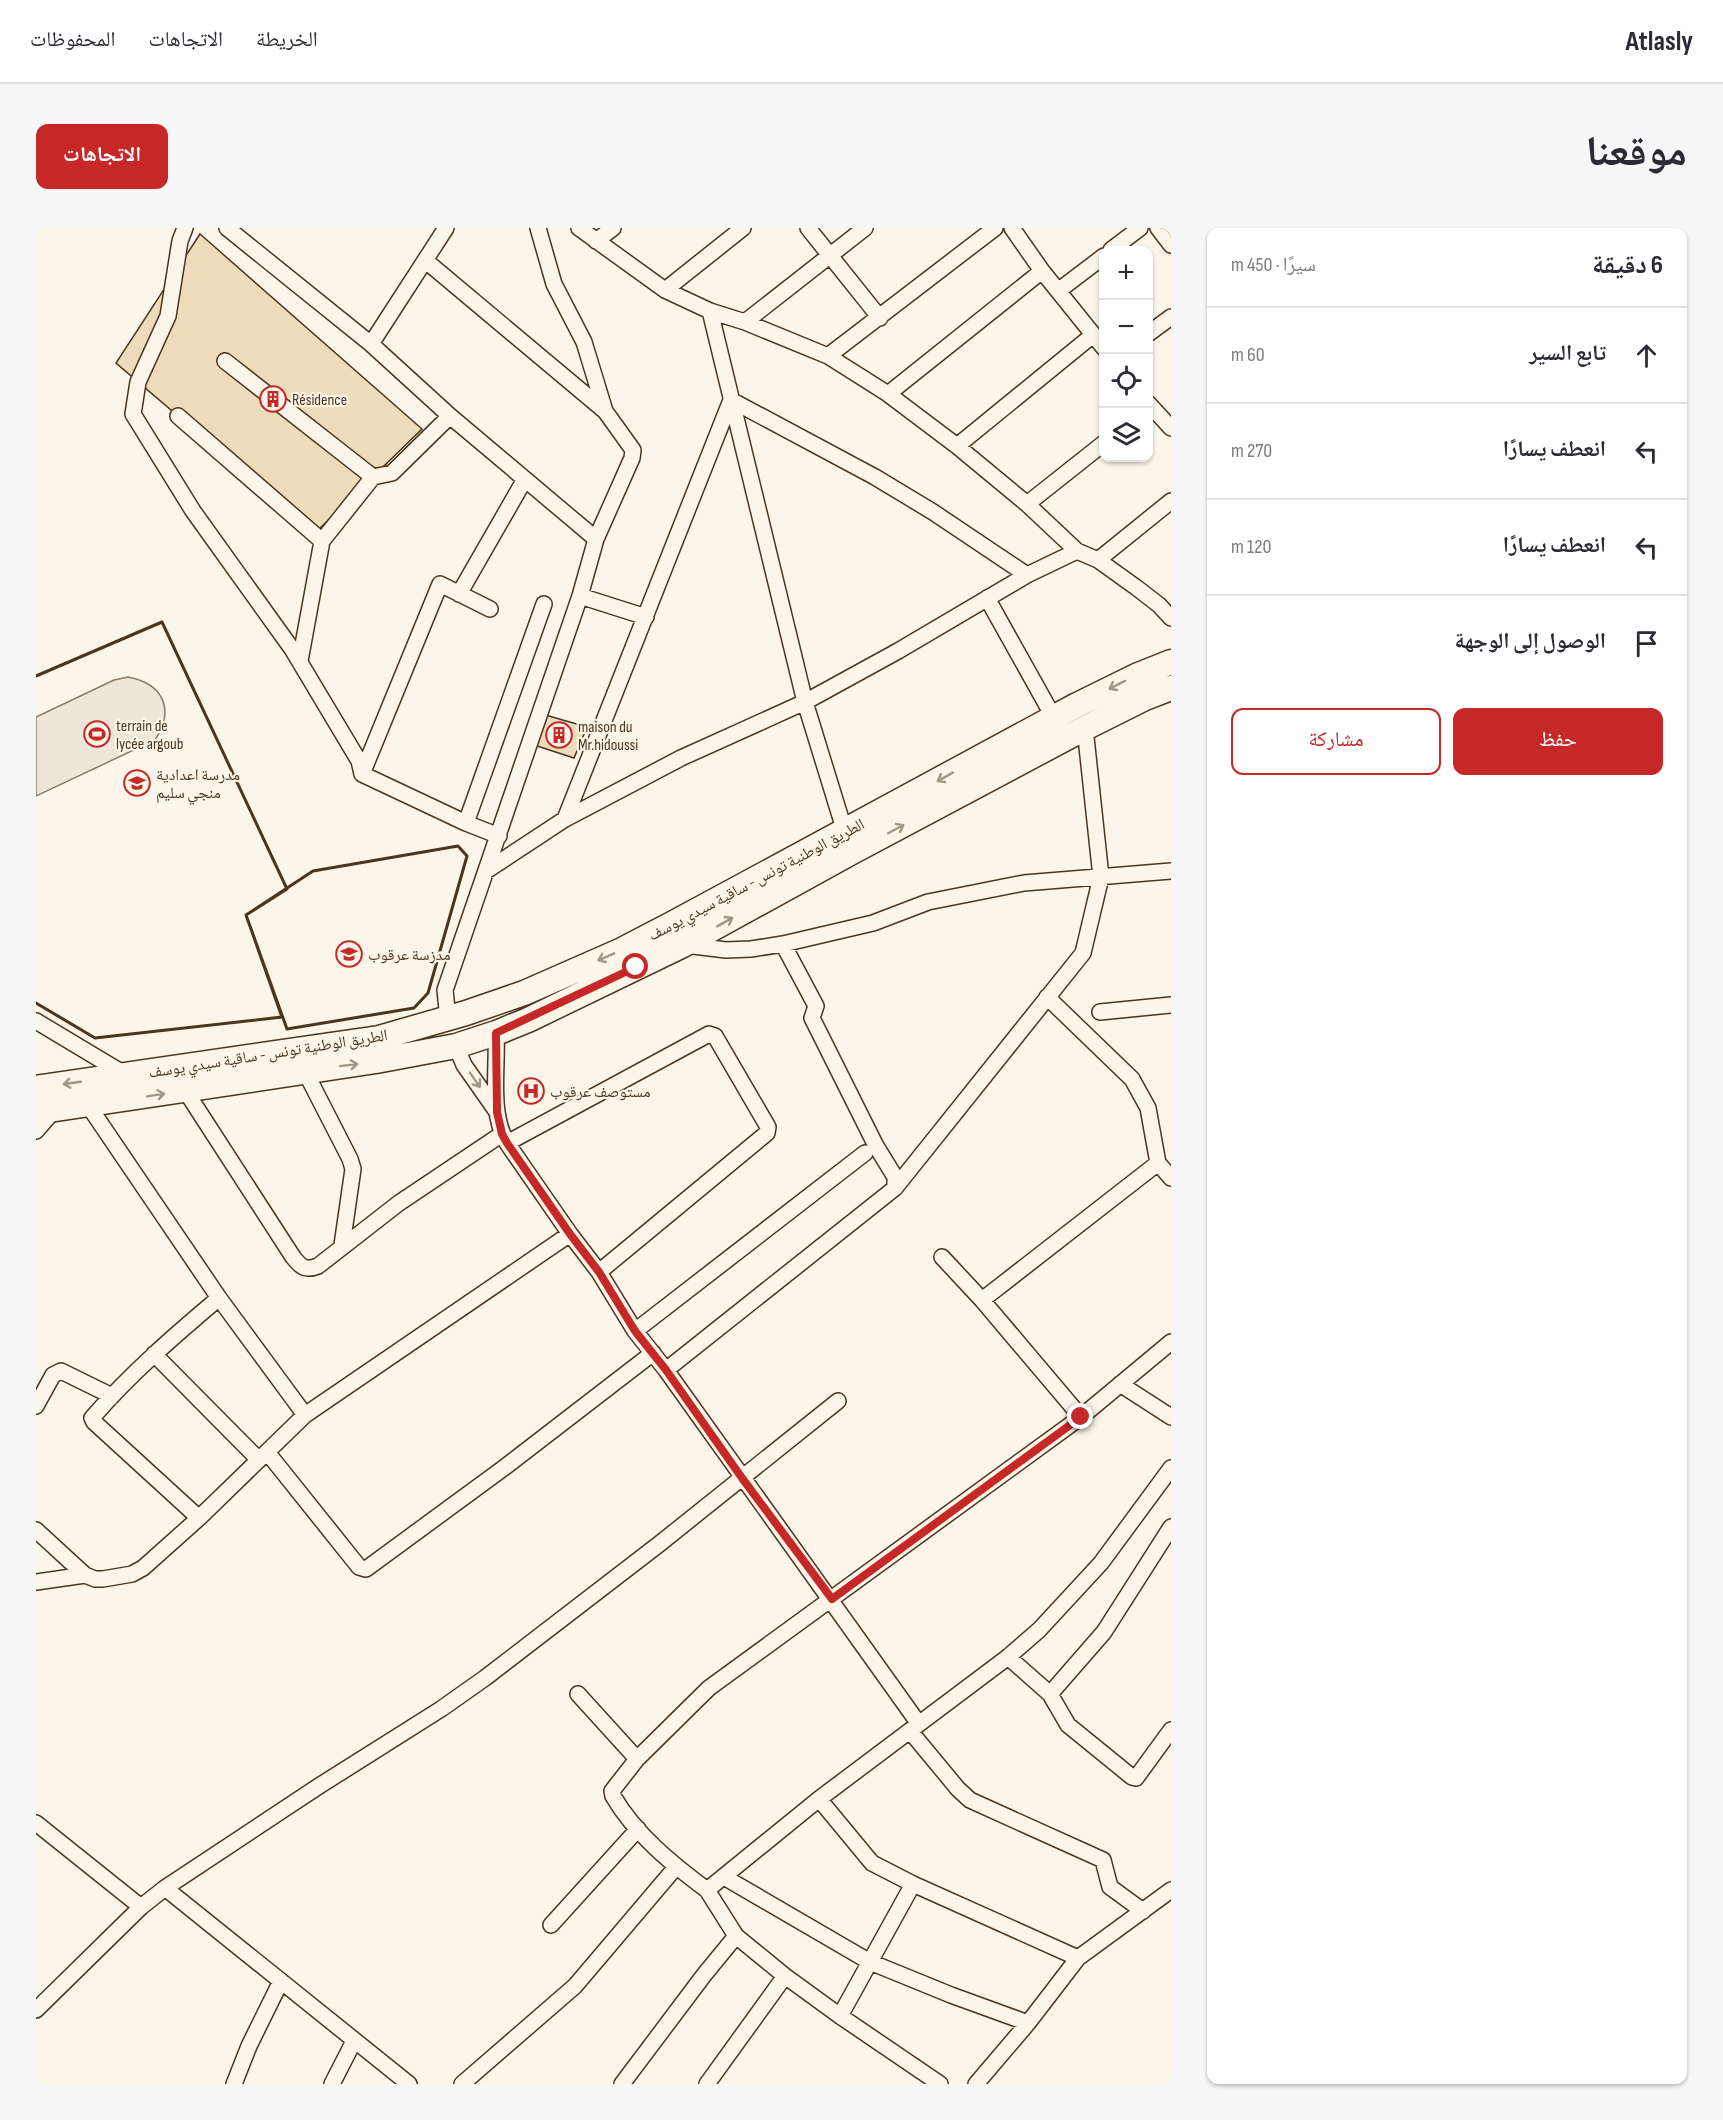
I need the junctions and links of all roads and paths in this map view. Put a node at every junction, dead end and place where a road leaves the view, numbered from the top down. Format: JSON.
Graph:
{"nodes":[{"id":1,"x":185,"y":228,"type":"edge"},
{"id":2,"x":227,"y":228,"type":"edge"},
{"id":3,"x":538,"y":228,"type":"edge"},
{"id":4,"x":579,"y":228,"type":"edge"},
{"id":5,"x":613,"y":228,"type":"edge"},
{"id":6,"x":743,"y":228,"type":"edge"},
{"id":7,"x":808,"y":228,"type":"edge"},
{"id":8,"x":865,"y":228,"type":"edge"},
{"id":9,"x":995,"y":228,"type":"edge"},
{"id":10,"x":1012,"y":228,"type":"edge"},
{"id":11,"x":1140,"y":228,"type":"edge"},
{"id":12,"x":1158,"y":228,"type":"edge"},
{"id":13,"x":444,"y":229,"type":"edge"},
{"id":14,"x":596,"y":241,"type":"junction"},
{"id":15,"x":1171,"y":245,"type":"edge"},
{"id":16,"x":1116,"y":246,"type":"edge"},
{"id":17,"x":829,"y":255,"type":"junction"},
{"id":18,"x":1099,"y":260,"type":"edge"},
{"id":19,"x":426,"y":261,"type":"junction"},
{"id":20,"x":1042,"y":271,"type":"junction"},
{"id":21,"x":665,"y":290,"type":"junction"},
{"id":22,"x":1058,"y":291,"type":"junction"},
{"id":23,"x":710,"y":310,"type":"junction"},
{"id":24,"x":1171,"y":317,"type":"edge"},
{"id":25,"x":880,"y":318,"type":"junction"},
{"id":26,"x":745,"y":322,"type":"junction"},
{"id":27,"x":1153,"y":331,"type":"edge"},
{"id":28,"x":1093,"y":335,"type":"junction"},
{"id":29,"x":1099,"y":342,"type":"edge"},
{"id":30,"x":371,"y":344,"type":"junction"},
{"id":31,"x":828,"y":356,"type":"junction"},
{"id":32,"x":225,"y":361,"type":"dead end"},
{"id":33,"x":888,"y":394,"type":"junction"},
{"id":34,"x":731,"y":400,"type":"junction"},
{"id":35,"x":1153,"y":408,"type":"edge"},
{"id":36,"x":605,"y":411,"type":"junction"},
{"id":37,"x":178,"y":416,"type":"dead end"},
{"id":38,"x":450,"y":416,"type":"junction"},
{"id":39,"x":1171,"y":428,"type":"edge"},
{"id":40,"x":957,"y":446,"type":"junction"},
{"id":41,"x":1099,"y":447,"type":"edge"},
{"id":42,"x":373,"y":477,"type":"junction"},
{"id":43,"x":525,"y":479,"type":"junction"},
{"id":44,"x":1171,"y":501,"type":"edge"},
{"id":45,"x":1027,"y":504,"type":"junction"},
{"id":46,"x":596,"y":539,"type":"junction"},
{"id":47,"x":322,"y":541,"type":"junction"},
{"id":48,"x":1077,"y":551,"type":"junction"},
{"id":49,"x":1098,"y":560,"type":"junction"},
{"id":50,"x":1027,"y":575,"type":"junction"},
{"id":51,"x":459,"y":594,"type":"junction"},
{"id":52,"x":580,"y":596,"type":"junction"},
{"id":53,"x":987,"y":598,"type":"junction"},
{"id":54,"x":544,"y":604,"type":"dead end"},
{"id":55,"x":490,"y":609,"type":"dead end"},
{"id":56,"x":646,"y":617,"type":"junction"},
{"id":57,"x":1171,"y":618,"type":"edge"},
{"id":58,"x":300,"y":661,"type":"junction"},
{"id":59,"x":1171,"y":662,"type":"edge"},
{"id":60,"x":1171,"y":688,"type":"edge"},
{"id":61,"x":805,"y":702,"type":"junction"},
{"id":62,"x":1054,"y":718,"type":"junction"},
{"id":63,"x":1085,"y":728,"type":"junction"},
{"id":64,"x":362,"y":774,"type":"junction"},
{"id":65,"x":565,"y":819,"type":"junction"},
{"id":66,"x":466,"y":824,"type":"junction"},
{"id":67,"x":845,"y":832,"type":"junction"},
{"id":68,"x":499,"y":836,"type":"junction"},
{"id":69,"x":486,"y":871,"type":"junction"},
{"id":70,"x":1171,"y":871,"type":"edge"},
{"id":71,"x":1101,"y":877,"type":"junction"},
{"id":72,"x":783,"y":944,"type":"junction"},
{"id":73,"x":683,"y":945,"type":"junction"},
{"id":74,"x":1047,"y":997,"type":"junction"},
{"id":75,"x":1171,"y":1005,"type":"edge"},
{"id":76,"x":1100,"y":1012,"type":"dead end"},
{"id":77,"x":448,"y":1019,"type":"junction"},
{"id":78,"x":36,"y":1022,"type":"edge"},
{"id":79,"x":496,"y":1033,"type":"junction"},
{"id":80,"x":456,"y":1046,"type":"junction"},
{"id":81,"x":269,"y":1066,"type":"junction"},
{"id":82,"x":308,"y":1071,"type":"junction"},
{"id":83,"x":126,"y":1075,"type":"junction"},
{"id":84,"x":36,"y":1088,"type":"edge"},
{"id":85,"x":185,"y":1090,"type":"junction"},
{"id":86,"x":88,"y":1105,"type":"junction"},
{"id":87,"x":46,"y":1110,"type":"edge"},
{"id":88,"x":497,"y":1112,"type":"junction"},
{"id":89,"x":36,"y":1131,"type":"edge"},
{"id":90,"x":504,"y":1139,"type":"junction"},
{"id":91,"x":865,"y":1153,"type":"dead end"},
{"id":92,"x":1158,"y":1163,"type":"junction"},
{"id":93,"x":1171,"y":1178,"type":"edge"},
{"id":94,"x":895,"y":1188,"type":"junction"},
{"id":95,"x":570,"y":1234,"type":"junction"},
{"id":96,"x":342,"y":1245,"type":"junction"},
{"id":97,"x":942,"y":1257,"type":"dead end"},
{"id":98,"x":599,"y":1272,"type":"junction"},
{"id":99,"x":219,"y":1298,"type":"junction"},
{"id":100,"x":982,"y":1300,"type":"junction"},
{"id":101,"x":635,"y":1331,"type":"junction"},
{"id":102,"x":1171,"y":1342,"type":"edge"},
{"id":103,"x":653,"y":1353,"type":"junction"},
{"id":104,"x":154,"y":1354,"type":"junction"},
{"id":105,"x":666,"y":1370,"type":"junction"},
{"id":106,"x":1120,"y":1384,"type":"junction"},
{"id":107,"x":112,"y":1396,"type":"junction"},
{"id":108,"x":838,"y":1401,"type":"dead end"},
{"id":109,"x":36,"y":1406,"type":"edge"},
{"id":110,"x":305,"y":1415,"type":"junction"},
{"id":111,"x":1081,"y":1417,"type":"junction"},
{"id":112,"x":1171,"y":1418,"type":"edge"},
{"id":113,"x":263,"y":1456,"type":"junction"},
{"id":114,"x":1171,"y":1468,"type":"edge"},
{"id":115,"x":742,"y":1478,"type":"junction"},
{"id":116,"x":200,"y":1518,"type":"junction"},
{"id":117,"x":1171,"y":1527,"type":"edge"},
{"id":118,"x":36,"y":1530,"type":"edge"},
{"id":119,"x":85,"y":1575,"type":"junction"},
{"id":120,"x":36,"y":1582,"type":"edge"},
{"id":121,"x":832,"y":1599,"type":"junction"},
{"id":122,"x":1008,"y":1657,"type":"junction"},
{"id":123,"x":578,"y":1694,"type":"dead end"},
{"id":124,"x":1050,"y":1694,"type":"junction"},
{"id":125,"x":914,"y":1727,"type":"junction"},
{"id":126,"x":1171,"y":1730,"type":"edge"},
{"id":127,"x":637,"y":1759,"type":"junction"},
{"id":128,"x":819,"y":1799,"type":"junction"},
{"id":129,"x":36,"y":1823,"type":"edge"},
{"id":130,"x":638,"y":1829,"type":"junction"},
{"id":131,"x":676,"y":1867,"type":"junction"},
{"id":132,"x":724,"y":1877,"type":"junction"},
{"id":133,"x":913,"y":1884,"type":"junction"},
{"id":134,"x":165,"y":1888,"type":"junction"},
{"id":135,"x":706,"y":1890,"type":"junction"},
{"id":136,"x":1171,"y":1890,"type":"edge"},
{"id":137,"x":141,"y":1907,"type":"junction"},
{"id":138,"x":1143,"y":1911,"type":"junction"},
{"id":139,"x":551,"y":1925,"type":"dead end"},
{"id":140,"x":736,"y":1936,"type":"junction"},
{"id":141,"x":1078,"y":1958,"type":"junction"},
{"id":142,"x":870,"y":1962,"type":"junction"},
{"id":143,"x":785,"y":1976,"type":"junction"},
{"id":144,"x":281,"y":1981,"type":"junction"},
{"id":145,"x":36,"y":2010,"type":"edge"},
{"id":146,"x":840,"y":2016,"type":"junction"},
{"id":147,"x":1028,"y":2023,"type":"junction"},
{"id":148,"x":354,"y":2041,"type":"junction"},
{"id":149,"x":234,"y":2084,"type":"edge"},
{"id":150,"x":332,"y":2084,"type":"edge"},
{"id":151,"x":409,"y":2084,"type":"edge"},
{"id":152,"x":462,"y":2084,"type":"edge"},
{"id":153,"x":622,"y":2084,"type":"edge"},
{"id":154,"x":707,"y":2084,"type":"edge"},
{"id":155,"x":940,"y":2084,"type":"edge"},
{"id":156,"x":976,"y":2084,"type":"edge"}],
"edges":[{"from":1,"to":58,"type":"street"},
{"from":2,"to":30,"type":"street"},
{"from":3,"to":36,"type":"street"},
{"from":4,"to":14,"type":"street"},
{"from":5,"to":14,"type":"street"},
{"from":6,"to":21,"type":"street"},
{"from":7,"to":17,"type":"street"},
{"from":8,"to":17,"type":"street"},
{"from":9,"to":25,"type":"street"},
{"from":10,"to":20,"type":"street"},
{"from":11,"to":16,"type":"street"},
{"from":12,"to":15,"type":"street"},
{"from":13,"to":19,"type":"street"},
{"from":14,"to":21,"type":"street"},
{"from":17,"to":25,"type":"street"},
{"from":17,"to":26,"type":"street"},
{"from":18,"to":22,"type":"street"},
{"from":19,"to":30,"type":"street"},
{"from":19,"to":36,"type":"street"},
{"from":20,"to":22,"type":"street"},
{"from":20,"to":33,"type":"street"},
{"from":21,"to":23,"type":"street"},
{"from":22,"to":28,"type":"street"},
{"from":23,"to":26,"type":"street"},
{"from":23,"to":34,"type":"street"},
{"from":24,"to":27,"type":"street"},
{"from":25,"to":31,"type":"street"},
{"from":26,"to":31,"type":"street"},
{"from":28,"to":29,"type":"street"},
{"from":28,"to":40,"type":"street"},
{"from":30,"to":38,"type":"street"},
{"from":31,"to":33,"type":"street"},
{"from":32,"to":42,"type":"street"},
{"from":33,"to":40,"type":"street"},
{"from":34,"to":50,"type":"street"},
{"from":34,"to":56,"type":"street"},
{"from":34,"to":61,"type":"street"},
{"from":35,"to":39,"type":"street"},
{"from":36,"to":46,"type":"street"},
{"from":37,"to":47,"type":"street"},
{"from":38,"to":42,"type":"street"},
{"from":38,"to":43,"type":"street"},
{"from":40,"to":45,"type":"street"},
{"from":41,"to":45,"type":"street"},
{"from":42,"to":47,"type":"street"},
{"from":43,"to":46,"type":"street"},
{"from":43,"to":51,"type":"street"},
{"from":44,"to":49,"type":"street"},
{"from":45,"to":48,"type":"street"},
{"from":46,"to":52,"type":"street"},
{"from":47,"to":58,"type":"street"},
{"from":48,"to":49,"type":"street"},
{"from":48,"to":50,"type":"street"},
{"from":49,"to":57,"type":"street"},
{"from":50,"to":53,"type":"street"},
{"from":51,"to":55,"type":"street"},
{"from":51,"to":64,"type":"street"},
{"from":52,"to":56,"type":"street"},
{"from":52,"to":68,"type":"street"},
{"from":53,"to":61,"type":"street"},
{"from":53,"to":62,"type":"street"},
{"from":54,"to":66,"type":"street"},
{"from":56,"to":65,"type":"street"},
{"from":58,"to":64,"type":"street"},
{"from":59,"to":62,"type":"main road","name":"الطريق الوطنية تونس - ساقية سيدي يوسف","one_way":true},
{"from":60,"to":63,"type":"main road","name":"الطريق الوطنية تونس - ساقية سيدي يوسف"},
{"from":61,"to":65,"type":"street"},
{"from":61,"to":67,"type":"street"},
{"from":62,"to":67,"type":"main road","name":"الطريق الوطنية تونس - ساقية سيدي يوسف","one_way":true},
{"from":63,"to":71,"type":"street"},
{"from":73,"to":63,"type":"main road","name":"الطريق الوطنية تونس - ساقية سيدي يوسف","one_way":true},
{"from":64,"to":66,"type":"street"},
{"from":65,"to":69,"type":"street"},
{"from":66,"to":68,"type":"street"},
{"from":67,"to":77,"type":"main road","name":"الطريق الوطنية تونس - ساقية سيدي يوسف","one_way":true},
{"from":68,"to":69,"type":"street"},
{"from":69,"to":77,"type":"street"},
{"from":70,"to":71,"type":"street"},
{"from":71,"to":72,"type":"street"},
{"from":71,"to":74,"type":"street"},
{"from":72,"to":73,"type":"street"},
{"from":72,"to":94,"type":"street"},
{"from":73,"to":79,"type":"main road","name":"الطريق الوطنية تونس - ساقية سيدي يوسف"},
{"from":74,"to":92,"type":"street"},
{"from":74,"to":94,"type":"street"},
{"from":75,"to":76,"type":"street"},
{"from":77,"to":81,"type":"main road","name":"الطريق الوطنية تونس - ساقية سيدي يوسف"},
{"from":78,"to":83,"type":"street"},
{"from":79,"to":80,"type":"main road","name":"الطريق الوطنية تونس - ساقية سيدي يوسف"},
{"from":79,"to":88,"type":"street"},
{"from":82,"to":80,"type":"main road","name":"الطريق الوطنية تونس - ساقية سيدي يوسف","one_way":true},
{"from":80,"to":88,"type":"street","one_way":true},
{"from":81,"to":82,"type":"main road","name":"الطريق الوطنية تونس - ساقية سيدي يوسف"},
{"from":81,"to":83,"type":"main road","name":"الطريق الوطنية تونس - ساقية سيدي يوسف"},
{"from":81,"to":85,"type":"main road","name":"الطريق الوطنية تونس - ساقية سيدي يوسف"},
{"from":82,"to":96,"type":"street"},
{"from":83,"to":84,"type":"main road","name":"الطريق الوطنية تونس - ساقية سيدي يوسف","one_way":true},
{"from":86,"to":85,"type":"main road","name":"الطريق الوطنية تونس - ساقية سيدي يوسف","one_way":true},
{"from":85,"to":96,"type":"street"},
{"from":86,"to":87,"type":"main road","name":"الطريق الوطنية تونس - ساقية سيدي يوسف"},
{"from":86,"to":99,"type":"street"},
{"from":87,"to":89,"type":"street"},
{"from":88,"to":90,"type":"street"},
{"from":90,"to":95,"type":"street"},
{"from":90,"to":96,"type":"street"},
{"from":90,"to":98,"type":"street"},
{"from":91,"to":101,"type":"street"},
{"from":92,"to":93,"type":"street"},
{"from":92,"to":100,"type":"street"},
{"from":94,"to":105,"type":"street"},
{"from":95,"to":98,"type":"street"},
{"from":95,"to":110,"type":"street"},
{"from":97,"to":100,"type":"street"},
{"from":98,"to":101,"type":"street"},
{"from":99,"to":104,"type":"street"},
{"from":99,"to":110,"type":"street"},
{"from":100,"to":111,"type":"street"},
{"from":101,"to":103,"type":"street"},
{"from":102,"to":106,"type":"street"},
{"from":103,"to":105,"type":"street"},
{"from":103,"to":113,"type":"street"},
{"from":104,"to":107,"type":"street"},
{"from":104,"to":113,"type":"street"},
{"from":105,"to":115,"type":"street"},
{"from":106,"to":111,"type":"street"},
{"from":106,"to":112,"type":"street"},
{"from":107,"to":109,"type":"street"},
{"from":107,"to":116,"type":"street"},
{"from":108,"to":115,"type":"street"},
{"from":110,"to":113,"type":"street"},
{"from":111,"to":121,"type":"street"},
{"from":113,"to":116,"type":"street"},
{"from":114,"to":122,"type":"street"},
{"from":115,"to":121,"type":"street"},
{"from":115,"to":134,"type":"street"},
{"from":116,"to":119,"type":"street"},
{"from":117,"to":124,"type":"street"},
{"from":118,"to":119,"type":"street"},
{"from":119,"to":120,"type":"street"},
{"from":121,"to":125,"type":"street"},
{"from":121,"to":127,"type":"street"},
{"from":122,"to":124,"type":"street"},
{"from":122,"to":125,"type":"street"},
{"from":123,"to":127,"type":"street"},
{"from":124,"to":126,"type":"street"},
{"from":125,"to":128,"type":"street"},
{"from":125,"to":138,"type":"street"},
{"from":127,"to":130,"type":"street"},
{"from":128,"to":132,"type":"street"},
{"from":128,"to":133,"type":"street"},
{"from":129,"to":137,"type":"street"},
{"from":130,"to":131,"type":"street"},
{"from":130,"to":139,"type":"street"},
{"from":131,"to":135,"type":"street"},
{"from":131,"to":152,"type":"street"},
{"from":132,"to":135,"type":"street"},
{"from":132,"to":142,"type":"street"},
{"from":133,"to":141,"type":"street"},
{"from":133,"to":142,"type":"street"},
{"from":134,"to":137,"type":"street"},
{"from":134,"to":144,"type":"street"},
{"from":135,"to":140,"type":"street"},
{"from":136,"to":138,"type":"street"},
{"from":137,"to":145,"type":"street"},
{"from":138,"to":141,"type":"street"},
{"from":140,"to":143,"type":"street"},
{"from":140,"to":153,"type":"street"},
{"from":141,"to":147,"type":"street"},
{"from":142,"to":146,"type":"street"},
{"from":142,"to":147,"type":"street"},
{"from":143,"to":146,"type":"street"},
{"from":143,"to":154,"type":"street"},
{"from":144,"to":148,"type":"street"},
{"from":144,"to":149,"type":"street"},
{"from":146,"to":155,"type":"street"},
{"from":147,"to":156,"type":"street"},
{"from":148,"to":150,"type":"street"},
{"from":148,"to":151,"type":"street"}]}
